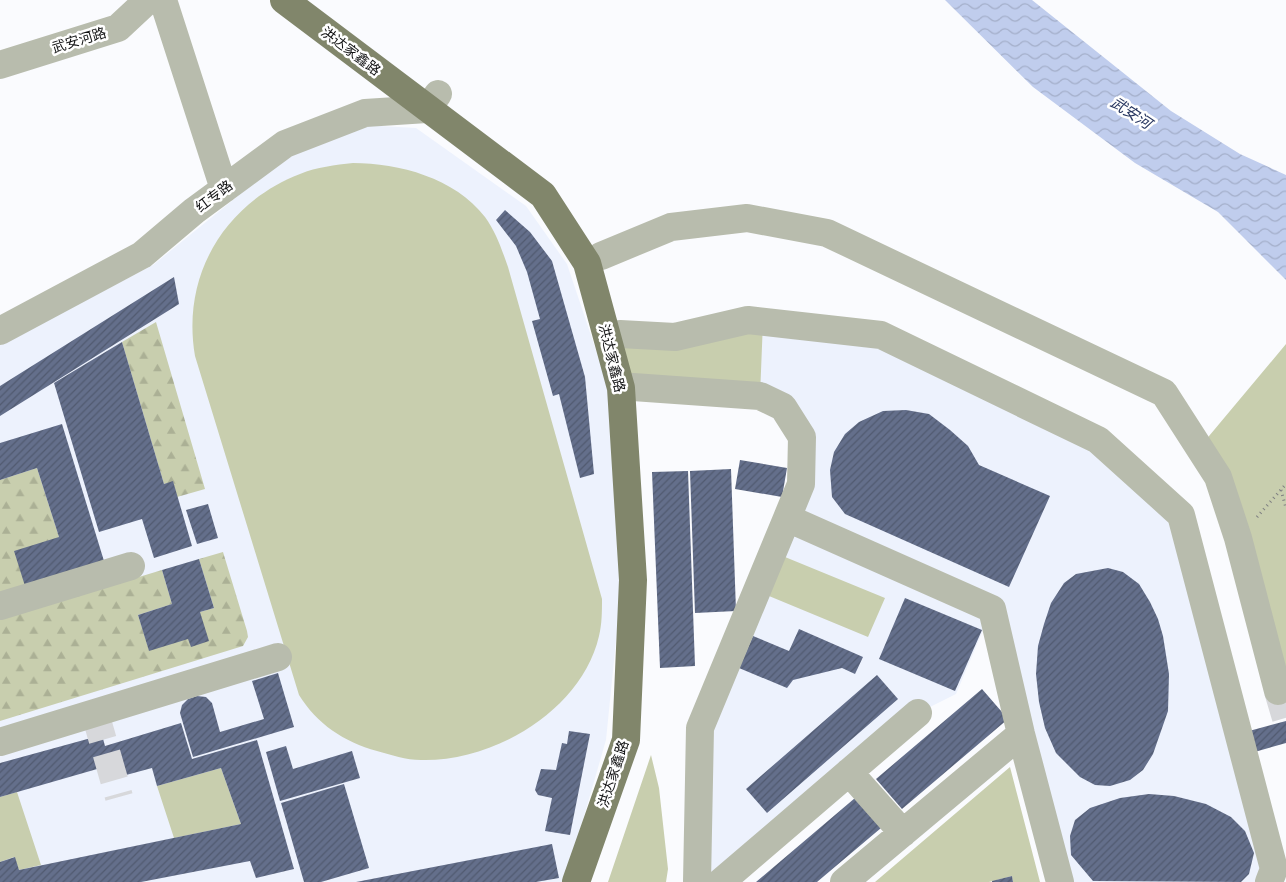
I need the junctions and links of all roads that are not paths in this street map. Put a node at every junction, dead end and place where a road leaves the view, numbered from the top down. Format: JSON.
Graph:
{"nodes":[{"id":1,"x":148,"y":0,"type":"edge"},
{"id":2,"x":163,"y":0,"type":"edge"},
{"id":3,"x":284,"y":0,"type":"edge"},
{"id":4,"x":308,"y":0,"type":"edge"},
{"id":5,"x":0,"y":65,"type":"edge"},
{"id":6,"x":432,"y":101,"type":"junction"},
{"id":7,"x":224,"y":189,"type":"junction"},
{"id":8,"x":601,"y":256,"type":"junction"},
{"id":9,"x":0,"y":331,"type":"edge"},
{"id":10,"x":620,"y":334,"type":"junction"},
{"id":11,"x":633,"y":387,"type":"junction"},
{"id":12,"x":786,"y":518,"type":"junction"},
{"id":13,"x":131,"y":566,"type":"dead end"},
{"id":14,"x":0,"y":606,"type":"edge"},
{"id":15,"x":278,"y":657,"type":"dead end"},
{"id":16,"x":1278,"y":690,"type":"tunnel mouth"},
{"id":17,"x":918,"y":713,"type":"dead end"},
{"id":18,"x":1021,"y":734,"type":"junction"},
{"id":19,"x":0,"y":742,"type":"edge"},
{"id":20,"x":849,"y":772,"type":"junction"},
{"id":21,"x":902,"y":833,"type":"junction"},
{"id":22,"x":576,"y":882,"type":"edge"},
{"id":23,"x":594,"y":882,"type":"edge"},
{"id":24,"x":697,"y":882,"type":"edge"},
{"id":25,"x":720,"y":882,"type":"edge"},
{"id":26,"x":844,"y":882,"type":"edge"},
{"id":27,"x":1060,"y":882,"type":"edge"},
{"id":28,"x":1269,"y":882,"type":"edge"}],
"edges":[{"from":1,"to":5,"type":"street","name":"武安河路"},
{"from":2,"to":7,"type":"street"},
{"from":3,"to":6,"type":"main road","name":"洪达家鑫路"},
{"from":4,"to":6,"type":"main road","name":"洪达家鑫路"},
{"from":6,"to":7,"type":"street","name":"红专路"},
{"from":6,"to":8,"type":"main road","name":"洪达家鑫路"},
{"from":6,"to":22,"type":"main road","name":"洪达家鑫路"},
{"from":7,"to":9,"type":"street","name":"红专路"},
{"from":8,"to":10,"type":"main road","name":"洪达家鑫路"},
{"from":8,"to":16,"type":"street"},
{"from":10,"to":11,"type":"main road","name":"洪达家鑫路"},
{"from":10,"to":28,"type":"street"},
{"from":11,"to":12,"type":"street"},
{"from":11,"to":23,"type":"main road","name":"洪达家鑫路"},
{"from":12,"to":18,"type":"street"},
{"from":12,"to":24,"type":"street"},
{"from":13,"to":14,"type":"street"},
{"from":15,"to":19,"type":"street"},
{"from":17,"to":20,"type":"street"},
{"from":18,"to":21,"type":"street"},
{"from":18,"to":27,"type":"street"},
{"from":20,"to":21,"type":"street"},
{"from":20,"to":25,"type":"street"},
{"from":21,"to":26,"type":"street"}]}
